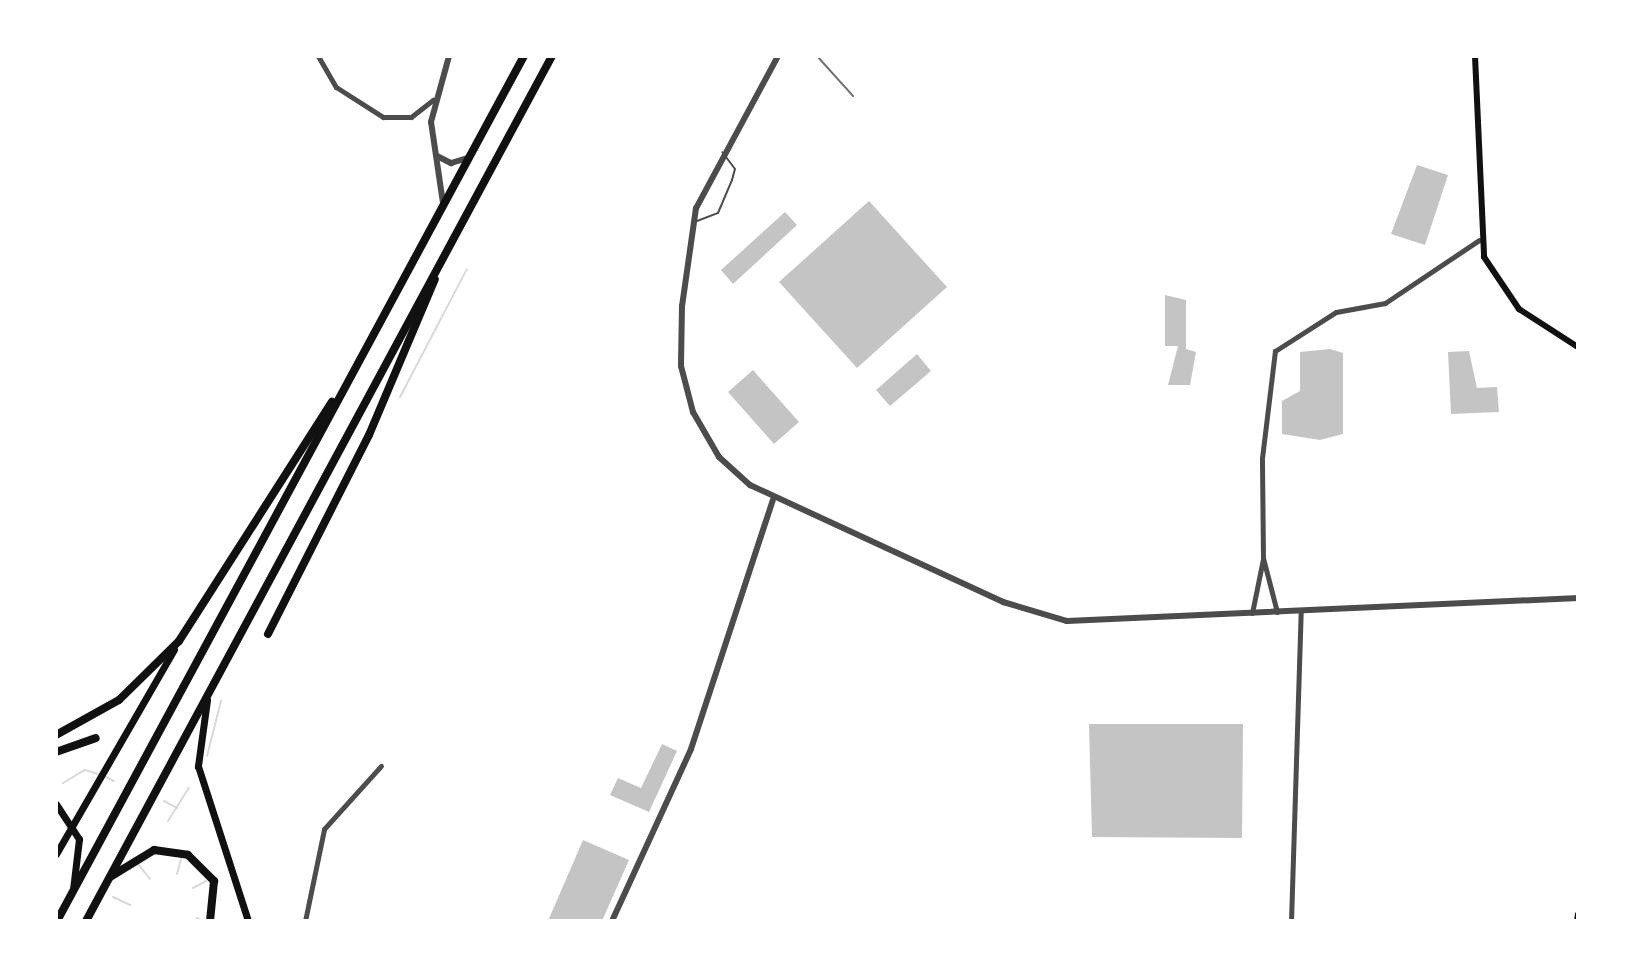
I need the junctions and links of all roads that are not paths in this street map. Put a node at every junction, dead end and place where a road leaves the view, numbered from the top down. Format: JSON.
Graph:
{"nodes":[{"id":1,"x":318,"y":56,"type":"edge"},
{"id":2,"x":449,"y":56,"type":"edge"},
{"id":3,"x":524,"y":56,"type":"edge"},
{"id":4,"x":552,"y":56,"type":"edge"},
{"id":5,"x":778,"y":56,"type":"edge"},
{"id":6,"x":1475,"y":56,"type":"edge"},
{"id":7,"x":433,"y":100,"type":"junction"},
{"id":8,"x":420,"y":112,"type":"junction"},
{"id":9,"x":431,"y":119,"type":"junction"},
{"id":10,"x":722,"y":152,"type":"junction"},
{"id":11,"x":435,"y":153,"type":"junction"},
{"id":12,"x":472,"y":153,"type":"junction"},
{"id":13,"x":441,"y":210,"type":"junction"},
{"id":14,"x":692,"y":222,"type":"junction"},
{"id":15,"x":1479,"y":240,"type":"junction"},
{"id":16,"x":440,"y":263,"type":"junction"},
{"id":17,"x":1578,"y":347,"type":"edge"},
{"id":18,"x":347,"y":382,"type":"junction"},
{"id":19,"x":773,"y":500,"type":"junction"},
{"id":20,"x":1263,"y":558,"type":"junction"},
{"id":21,"x":1578,"y":598,"type":"edge"},
{"id":22,"x":1301,"y":611,"type":"junction"},
{"id":23,"x":1277,"y":612,"type":"junction"},
{"id":24,"x":1252,"y":613,"type":"junction"},
{"id":25,"x":268,"y":634,"type":"dead end"},
{"id":26,"x":179,"y":641,"type":"junction"},
{"id":27,"x":213,"y":681,"type":"junction"},
{"id":28,"x":56,"y":735,"type":"edge"},
{"id":29,"x":96,"y":738,"type":"dead end"},
{"id":30,"x":56,"y":752,"type":"edge"},
{"id":31,"x":381,"y":766,"type":"dead end"},
{"id":32,"x":56,"y":804,"type":"edge"},
{"id":33,"x":56,"y":854,"type":"edge"},
{"id":34,"x":106,"y":881,"type":"junction"},
{"id":35,"x":70,"y":894,"type":"junction"},
{"id":36,"x":57,"y":921,"type":"edge"},
{"id":37,"x":86,"y":921,"type":"edge"},
{"id":38,"x":210,"y":921,"type":"edge"},
{"id":39,"x":248,"y":921,"type":"edge"},
{"id":40,"x":305,"y":921,"type":"edge"},
{"id":41,"x":612,"y":921,"type":"edge"},
{"id":42,"x":1291,"y":921,"type":"edge"}],
"edges":[{"from":1,"to":8,"type":"street"},
{"from":2,"to":7,"type":"street"},
{"from":3,"to":12,"type":"highway"},
{"from":4,"to":16,"type":"highway"},
{"from":5,"to":10,"type":"street"},
{"from":6,"to":15,"type":"main road"},
{"from":7,"to":8,"type":"street"},
{"from":7,"to":9,"type":"street"},
{"from":8,"to":9,"type":"street"},
{"from":9,"to":11,"type":"street"},
{"from":10,"to":14,"type":"street"},
{"from":10,"to":14,"type":"lane"},
{"from":11,"to":12,"type":"street"},
{"from":11,"to":13,"type":"street"},
{"from":12,"to":13,"type":"highway"},
{"from":13,"to":18,"type":"highway"},
{"from":14,"to":19,"type":"street"},
{"from":15,"to":17,"type":"main road"},
{"from":15,"to":20,"type":"street"},
{"from":16,"to":25,"type":"highway"},
{"from":16,"to":27,"type":"highway"},
{"from":18,"to":26,"type":"highway"},
{"from":18,"to":35,"type":"highway"},
{"from":19,"to":24,"type":"street"},
{"from":19,"to":41,"type":"street"},
{"from":20,"to":23,"type":"street"},
{"from":20,"to":24,"type":"street"},
{"from":21,"to":22,"type":"street"},
{"from":22,"to":23,"type":"street"},
{"from":22,"to":42,"type":"street"},
{"from":23,"to":24,"type":"street"},
{"from":26,"to":28,"type":"highway"},
{"from":26,"to":33,"type":"main road"},
{"from":27,"to":34,"type":"highway"},
{"from":27,"to":39,"type":"main road"},
{"from":29,"to":30,"type":"highway"},
{"from":31,"to":40,"type":"street"},
{"from":32,"to":35,"type":"main road"},
{"from":34,"to":37,"type":"highway"},
{"from":34,"to":38,"type":"highway"},
{"from":35,"to":36,"type":"highway"}]}
